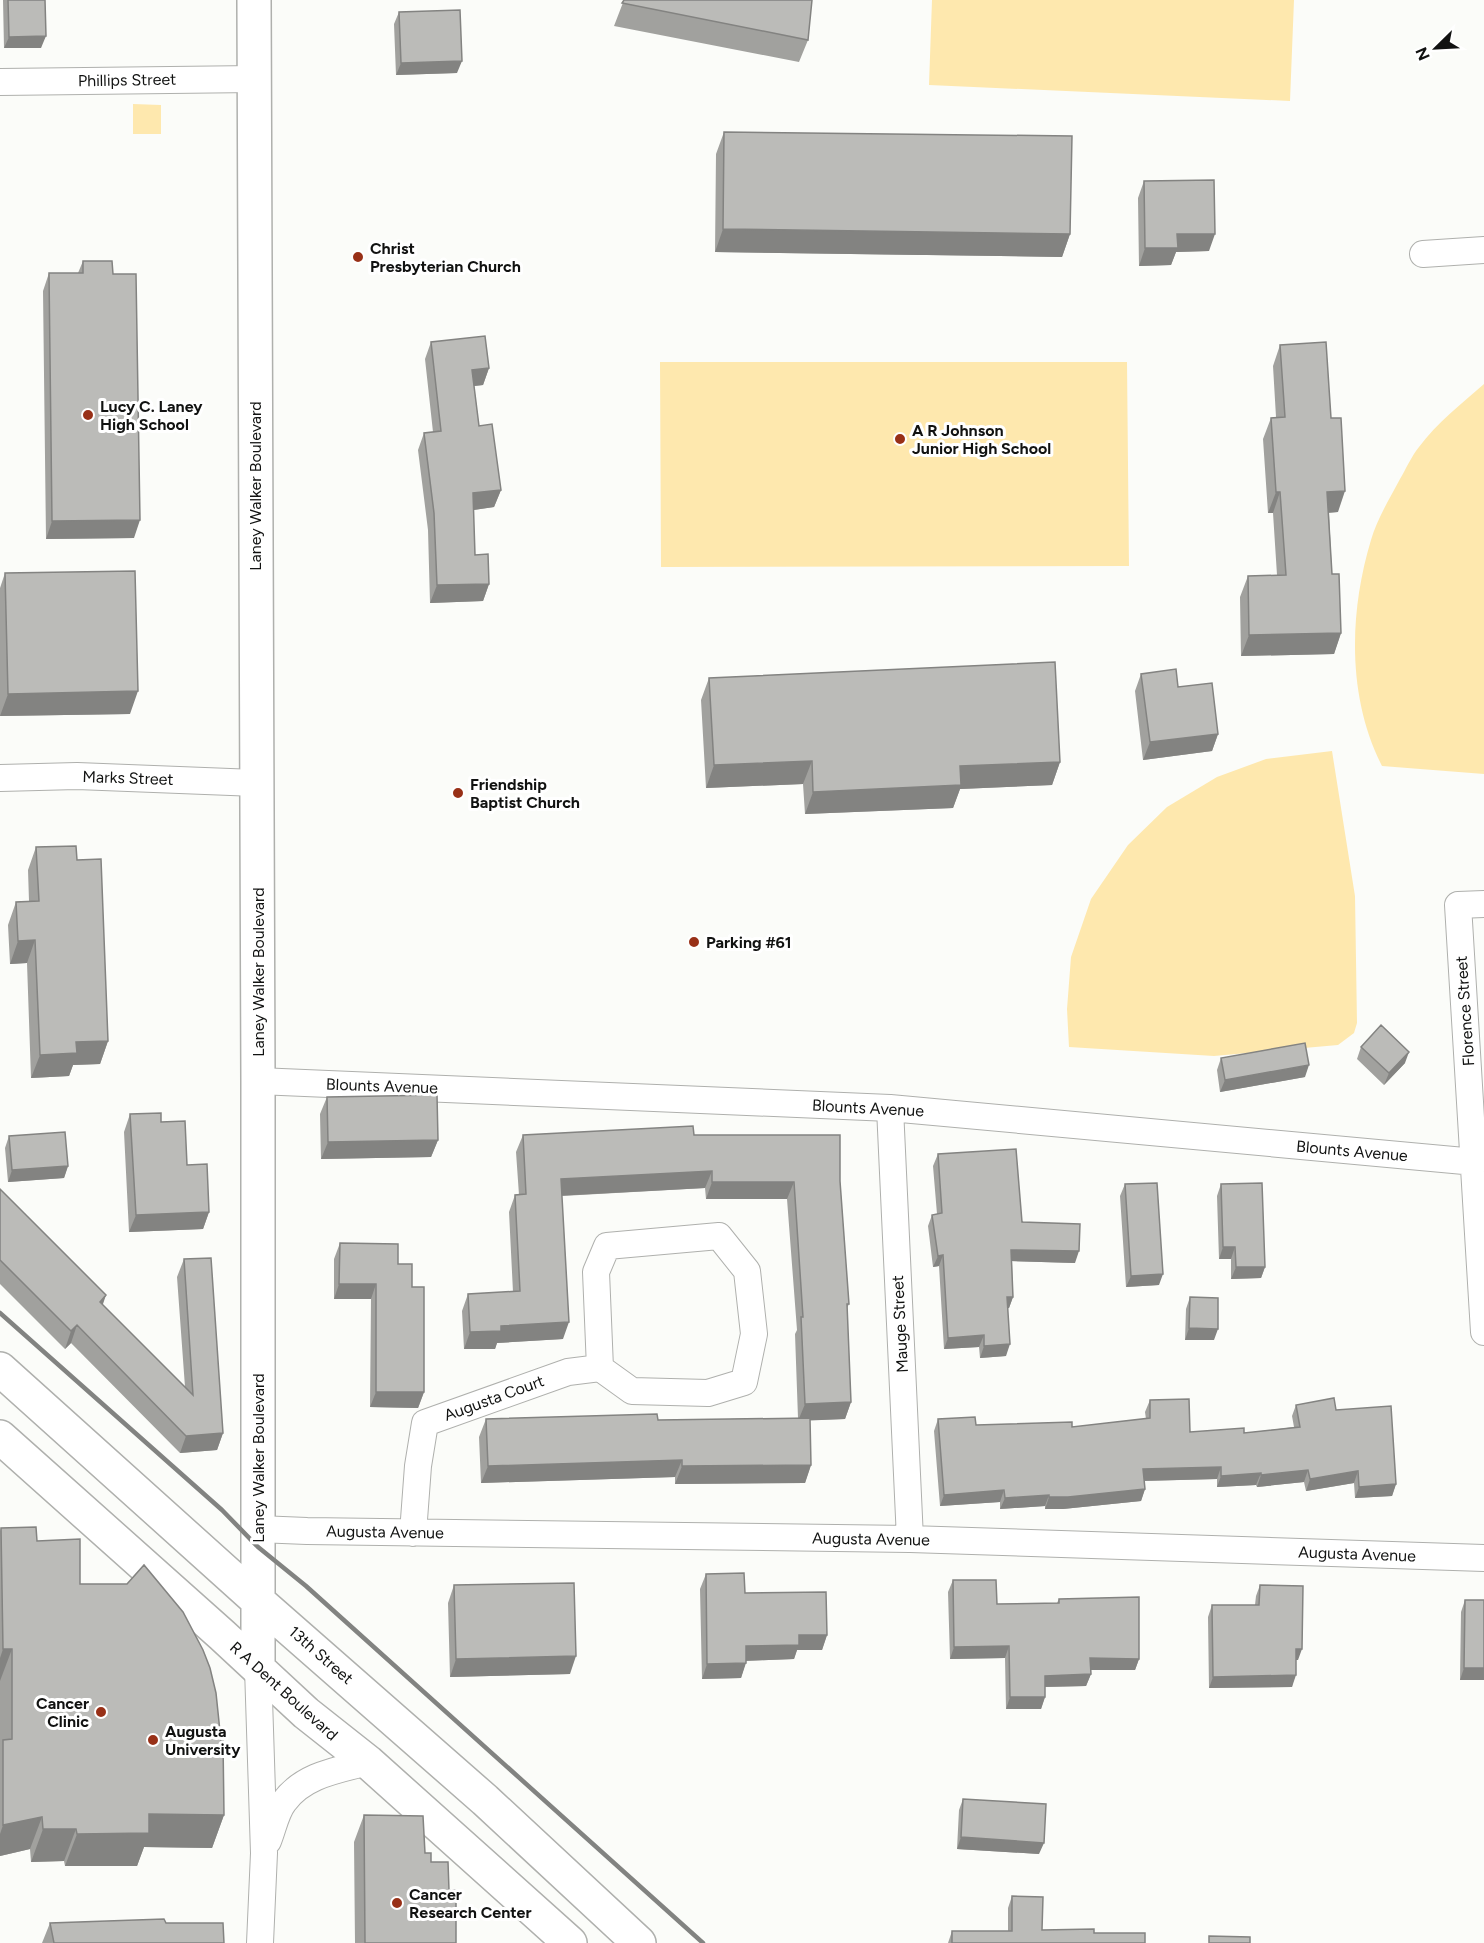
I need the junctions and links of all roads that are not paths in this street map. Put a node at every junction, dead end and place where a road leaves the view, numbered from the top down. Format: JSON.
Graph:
{"nodes":[{"id":1,"x":254,"y":0,"type":"edge"},
{"id":2,"x":255,"y":79,"type":"junction"},
{"id":3,"x":0,"y":82,"type":"edge"},
{"id":4,"x":1484,"y":250,"type":"edge"},
{"id":5,"x":1423,"y":254,"type":"dead end"},
{"id":6,"x":0,"y":778,"type":"edge"},
{"id":7,"x":257,"y":783,"type":"junction"},
{"id":8,"x":1484,"y":904,"type":"edge"},
{"id":9,"x":258,"y":1081,"type":"junction"},
{"id":10,"x":890,"y":1108,"type":"junction"},
{"id":11,"x":1475,"y":1162,"type":"junction"},
{"id":12,"x":1484,"y":1332,"type":"edge"},
{"id":13,"x":600,"y":1368,"type":"junction"},
{"id":14,"x":0,"y":1369,"type":"edge"},
{"id":15,"x":0,"y":1437,"type":"edge"},
{"id":16,"x":258,"y":1529,"type":"junction"},
{"id":17,"x":413,"y":1533,"type":"junction"},
{"id":18,"x":910,"y":1539,"type":"junction"},
{"id":19,"x":1484,"y":1558,"type":"edge"},
{"id":20,"x":258,"y":1601,"type":"junction"},
{"id":21,"x":258,"y":1668,"type":"junction"},
{"id":22,"x":368,"y":1762,"type":"junction"},
{"id":23,"x":264,"y":1852,"type":"junction"},
{"id":24,"x":260,"y":1943,"type":"edge"},
{"id":25,"x":570,"y":1943,"type":"edge"},
{"id":26,"x":639,"y":1943,"type":"edge"}],
"edges":[{"from":1,"to":2,"type":"main road","name":"Laney Walker Boulevard"},
{"from":2,"to":3,"type":"street","name":"Phillips Street"},
{"from":2,"to":7,"type":"main road","name":"Laney Walker Boulevard"},
{"from":4,"to":5,"type":"street"},
{"from":6,"to":7,"type":"street","name":"Marks Street"},
{"from":7,"to":9,"type":"main road","name":"Laney Walker Boulevard"},
{"from":8,"to":11,"type":"street","name":"Florence Street"},
{"from":9,"to":10,"type":"street","name":"Blounts Avenue"},
{"from":9,"to":16,"type":"main road","name":"Laney Walker Boulevard"},
{"from":10,"to":11,"type":"street","name":"Blounts Avenue"},
{"from":10,"to":18,"type":"street","name":"Mauge Street"},
{"from":11,"to":12,"type":"street","name":"Florence Street"},
{"from":13,"to":13,"type":"street"},
{"from":13,"to":17,"type":"street","name":"Augusta Court"},
{"from":14,"to":20,"type":"main road","name":"13th Street"},
{"from":15,"to":21,"type":"main road","name":"R A Dent Boulevard"},
{"from":16,"to":17,"type":"street","name":"Augusta Avenue"},
{"from":16,"to":20,"type":"main road","name":"Laney Walker Boulevard"},
{"from":17,"to":18,"type":"street","name":"Augusta Avenue"},
{"from":18,"to":19,"type":"street","name":"Augusta Avenue"},
{"from":20,"to":21,"type":"main road","name":"Laney Walker Boulevard"},
{"from":20,"to":26,"type":"main road","name":"13th Street"},
{"from":21,"to":22,"type":"main road","name":"R A Dent Boulevard"},
{"from":21,"to":23,"type":"street","name":"Laney Walker Boulevard"},
{"from":22,"to":23,"type":"street"},
{"from":22,"to":25,"type":"main road","name":"R A Dent Boulevard"},
{"from":23,"to":24,"type":"street","name":"Laney Walker Boulevard"}]}
